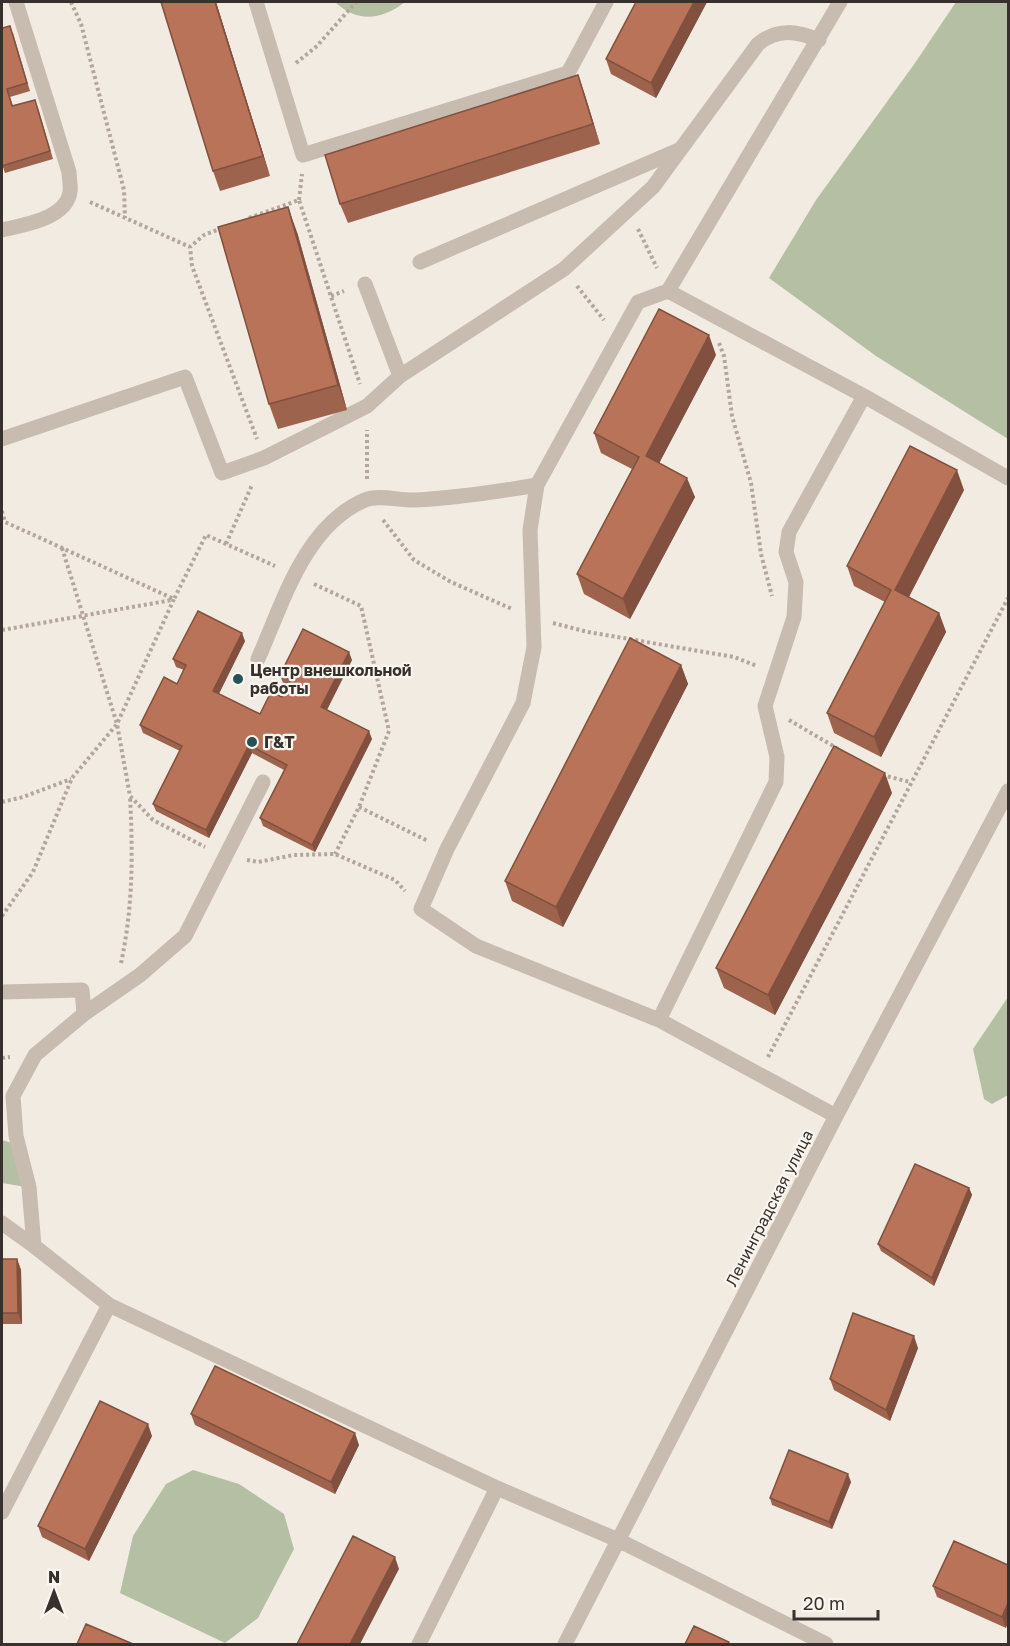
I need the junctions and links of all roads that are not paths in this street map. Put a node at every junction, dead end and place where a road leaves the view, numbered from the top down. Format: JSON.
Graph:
{"nodes":[{"id":1,"x":16,"y":2,"type":"edge"},
{"id":2,"x":256,"y":2,"type":"edge"},
{"id":3,"x":606,"y":2,"type":"edge"},
{"id":4,"x":840,"y":2,"type":"edge"},
{"id":5,"x":819,"y":40,"type":"junction"},
{"id":6,"x":679,"y":150,"type":"junction"},
{"id":7,"x":2,"y":230,"type":"edge"},
{"id":8,"x":420,"y":262,"type":"dead end"},
{"id":9,"x":365,"y":284,"type":"dead end"},
{"id":10,"x":668,"y":291,"type":"junction"},
{"id":11,"x":400,"y":376,"type":"junction"},
{"id":12,"x":864,"y":396,"type":"junction"},
{"id":13,"x":2,"y":439,"type":"edge"},
{"id":14,"x":1008,"y":478,"type":"edge"},
{"id":15,"x":537,"y":485,"type":"junction"},
{"id":16,"x":258,"y":659,"type":"dead end"},
{"id":17,"x":263,"y":782,"type":"dead end"},
{"id":18,"x":1008,"y":791,"type":"edge"},
{"id":19,"x":2,"y":992,"type":"edge"},
{"id":20,"x":84,"y":1014,"type":"junction"},
{"id":21,"x":659,"y":1020,"type":"junction"},
{"id":22,"x":836,"y":1116,"type":"junction"},
{"id":23,"x":2,"y":1223,"type":"edge"},
{"id":24,"x":34,"y":1246,"type":"junction"},
{"id":25,"x":109,"y":1305,"type":"junction"},
{"id":26,"x":497,"y":1488,"type":"junction"},
{"id":27,"x":2,"y":1512,"type":"edge"},
{"id":28,"x":618,"y":1540,"type":"junction"},
{"id":29,"x":420,"y":1644,"type":"edge"},
{"id":30,"x":565,"y":1644,"type":"edge"},
{"id":31,"x":826,"y":1644,"type":"edge"}],
"edges":[{"from":1,"to":7,"type":"street"},
{"from":2,"to":3,"type":"street"},
{"from":4,"to":5,"type":"street"},
{"from":5,"to":6,"type":"street"},
{"from":5,"to":10,"type":"street"},
{"from":6,"to":8,"type":"street"},
{"from":6,"to":11,"type":"street"},
{"from":9,"to":11,"type":"street"},
{"from":10,"to":12,"type":"street"},
{"from":10,"to":15,"type":"street"},
{"from":11,"to":13,"type":"street"},
{"from":12,"to":14,"type":"street"},
{"from":12,"to":21,"type":"street"},
{"from":15,"to":16,"type":"street"},
{"from":15,"to":21,"type":"street"},
{"from":17,"to":20,"type":"street"},
{"from":18,"to":22,"type":"street","name":"Ленинградская улица"},
{"from":19,"to":20,"type":"street"},
{"from":20,"to":24,"type":"street"},
{"from":21,"to":22,"type":"street"},
{"from":22,"to":28,"type":"street","name":"Ленинградская улица"},
{"from":23,"to":24,"type":"street"},
{"from":24,"to":25,"type":"street"},
{"from":25,"to":26,"type":"street"},
{"from":25,"to":27,"type":"street"},
{"from":26,"to":28,"type":"street"},
{"from":26,"to":29,"type":"street"},
{"from":28,"to":30,"type":"street","name":"Ленинградская улица"},
{"from":28,"to":31,"type":"street"}]}
